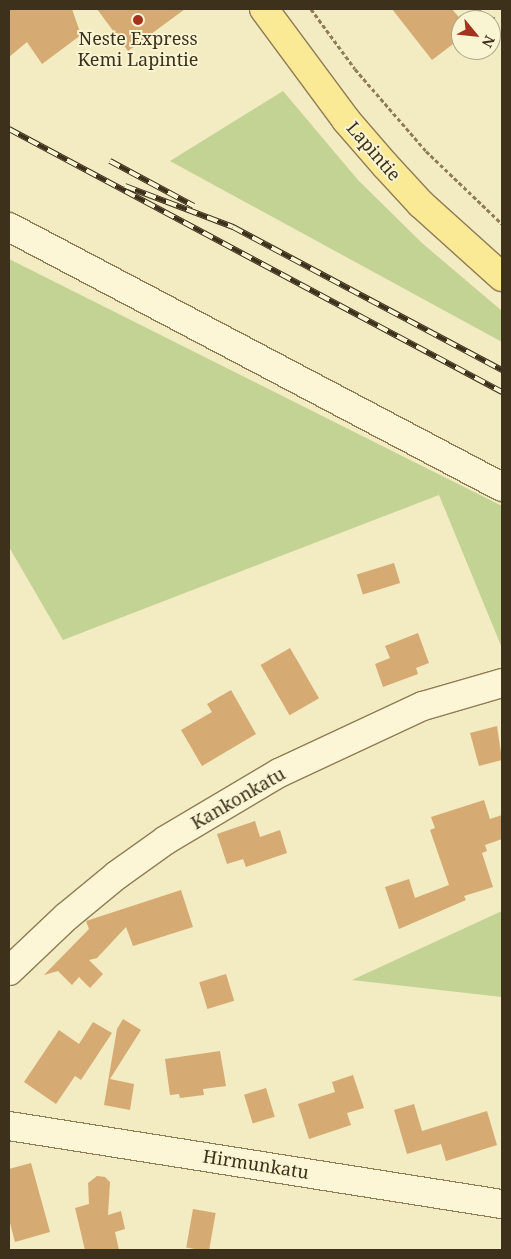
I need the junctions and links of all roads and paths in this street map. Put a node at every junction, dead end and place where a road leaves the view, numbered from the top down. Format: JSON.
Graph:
{"nodes":[{"id":1,"x":264,"y":9,"type":"edge"},
{"id":2,"x":311,"y":9,"type":"edge"},
{"id":3,"x":502,"y":224,"type":"edge"},
{"id":4,"x":9,"y":227,"type":"edge"},
{"id":5,"x":502,"y":277,"type":"edge"},
{"id":6,"x":502,"y":487,"type":"edge"},
{"id":7,"x":502,"y":683,"type":"edge"},
{"id":8,"x":9,"y":970,"type":"edge"},
{"id":9,"x":9,"y":1126,"type":"edge"},
{"id":10,"x":502,"y":1204,"type":"edge"}],
"edges":[{"from":1,"to":5,"type":"main road","name":"Lapintie"},
{"from":2,"to":3,"type":"path"},
{"from":4,"to":6,"type":"street"},
{"from":7,"to":8,"type":"street","name":"Kankonkatu"},
{"from":9,"to":10,"type":"street","name":"Hirmunkatu"}]}
